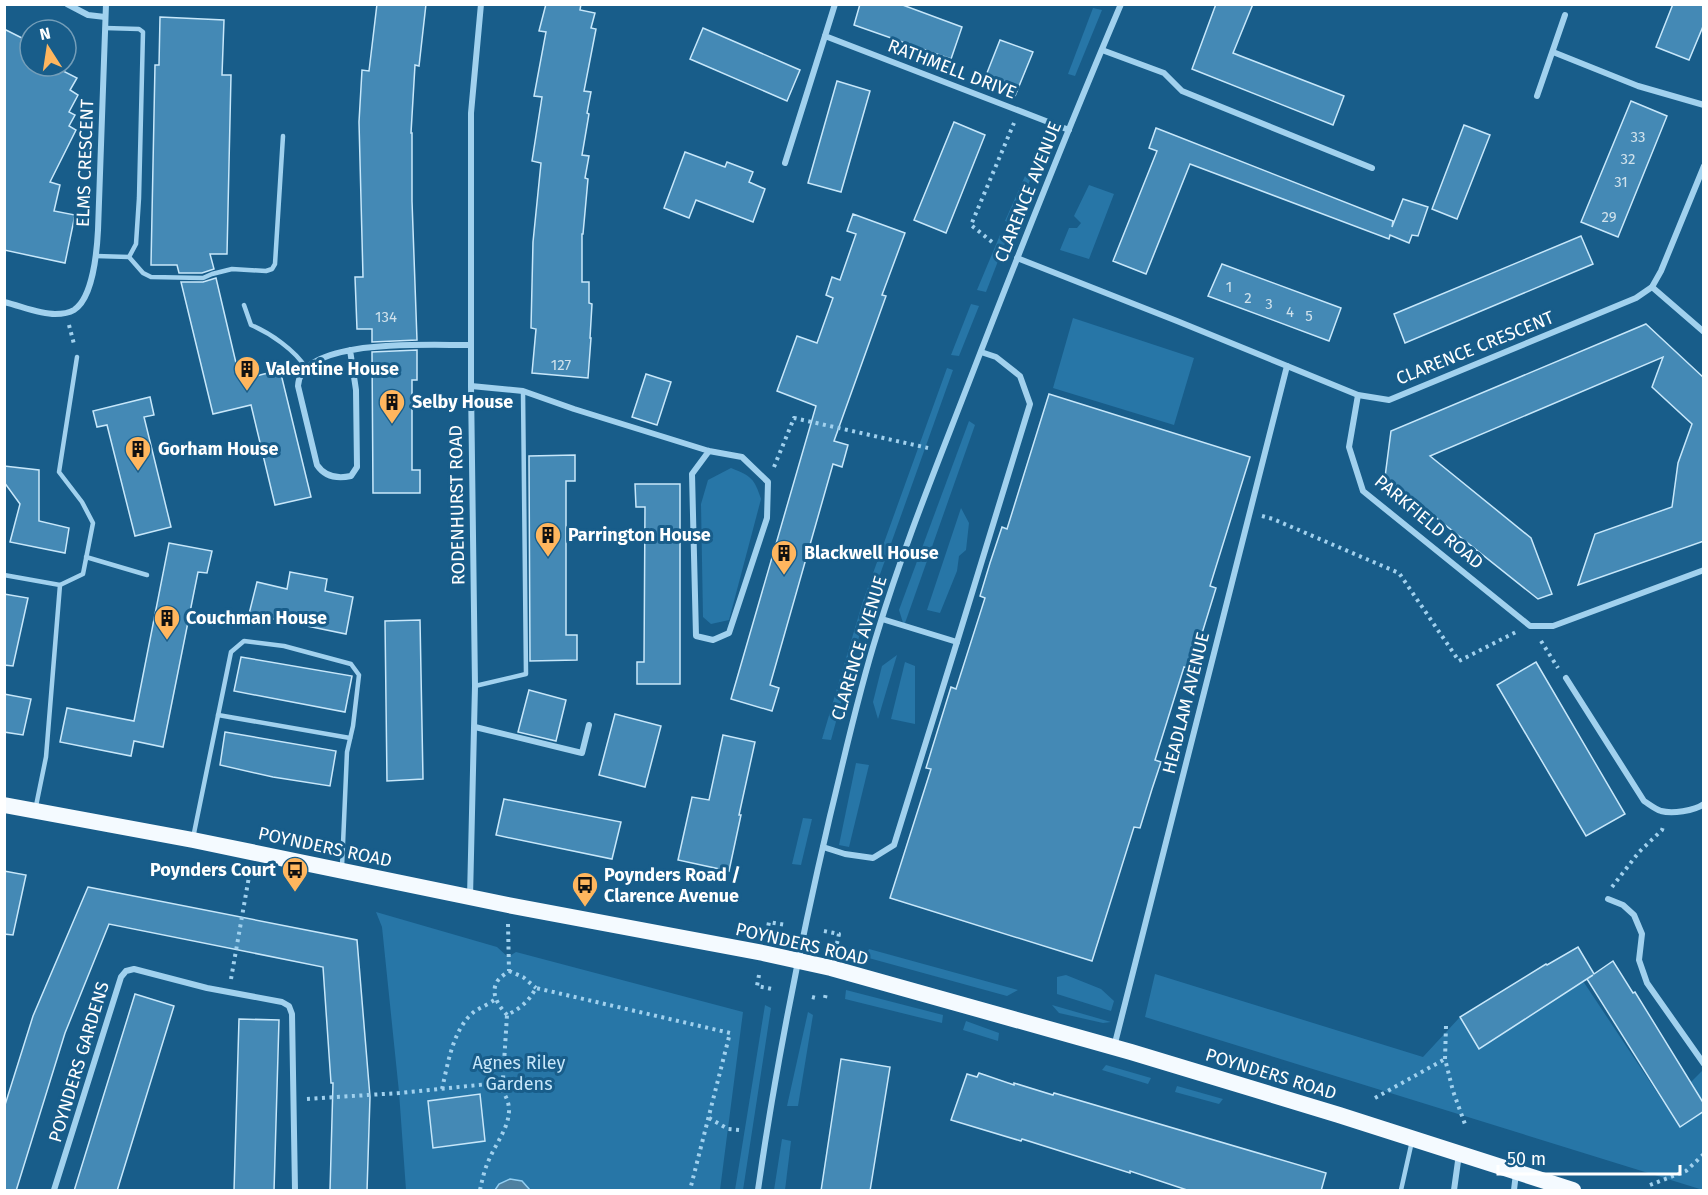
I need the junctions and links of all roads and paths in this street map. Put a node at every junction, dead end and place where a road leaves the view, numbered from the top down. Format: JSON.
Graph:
{"nodes":[{"id":1,"x":68,"y":4,"type":"edge"},
{"id":2,"x":106,"y":4,"type":"edge"},
{"id":3,"x":481,"y":4,"type":"edge"},
{"id":4,"x":835,"y":4,"type":"edge"},
{"id":5,"x":1121,"y":4,"type":"edge"},
{"id":6,"x":1565,"y":15,"type":"dead end"},
{"id":7,"x":105,"y":17,"type":"junction"},
{"id":8,"x":105,"y":28,"type":"junction"},
{"id":9,"x":825,"y":36,"type":"junction"},
{"id":10,"x":1102,"y":50,"type":"junction"},
{"id":11,"x":1553,"y":52,"type":"junction"},
{"id":12,"x":1537,"y":96,"type":"dead end"},
{"id":13,"x":1704,"y":105,"type":"edge"},
{"id":14,"x":1022,"y":126,"type":"dead end"},
{"id":15,"x":1069,"y":130,"type":"junction"},
{"id":16,"x":283,"y":135,"type":"dead end"},
{"id":17,"x":785,"y":163,"type":"dead end"},
{"id":18,"x":1704,"y":166,"type":"edge"},
{"id":19,"x":1372,"y":168,"type":"dead end"},
{"id":20,"x":992,"y":242,"type":"dead end"},
{"id":21,"x":96,"y":256,"type":"junction"},
{"id":22,"x":129,"y":257,"type":"junction"},
{"id":23,"x":1017,"y":258,"type":"junction"},
{"id":24,"x":1652,"y":287,"type":"junction"},
{"id":25,"x":4,"y":302,"type":"edge"},
{"id":26,"x":244,"y":305,"type":"dead end"},
{"id":27,"x":66,"y":312,"type":"junction"},
{"id":28,"x":1704,"y":332,"type":"edge"},
{"id":29,"x":471,"y":345,"type":"junction"},
{"id":30,"x":350,"y":350,"type":"junction"},
{"id":31,"x":981,"y":352,"type":"junction"},
{"id":32,"x":77,"y":357,"type":"joint"},
{"id":33,"x":1287,"y":366,"type":"junction"},
{"id":34,"x":306,"y":369,"type":"junction"},
{"id":35,"x":471,"y":386,"type":"junction"},
{"id":36,"x":523,"y":391,"type":"junction"},
{"id":37,"x":1358,"y":395,"type":"junction"},
{"id":38,"x":709,"y":451,"type":"junction"},
{"id":39,"x":942,"y":452,"type":"junction"},
{"id":40,"x":768,"y":482,"type":"junction"},
{"id":41,"x":1250,"y":513,"type":"junction"},
{"id":42,"x":86,"y":557,"type":"junction"},
{"id":43,"x":1704,"y":570,"type":"edge"},
{"id":44,"x":147,"y":574,"type":"dead end"},
{"id":45,"x":4,"y":575,"type":"edge"},
{"id":46,"x":60,"y":585,"type":"junction"},
{"id":47,"x":882,"y":619,"type":"junction"},
{"id":48,"x":1530,"y":626,"type":"junction"},
{"id":49,"x":957,"y":642,"type":"junction"},
{"id":50,"x":1566,"y":678,"type":"joint"},
{"id":51,"x":475,"y":686,"type":"junction"},
{"id":52,"x":219,"y":715,"type":"junction"},
{"id":53,"x":589,"y":725,"type":"dead end"},
{"id":54,"x":475,"y":727,"type":"junction"},
{"id":55,"x":350,"y":738,"type":"junction"},
{"id":56,"x":1704,"y":804,"type":"edge"},
{"id":57,"x":4,"y":805,"type":"edge"},
{"id":58,"x":35,"y":810,"type":"junction"},
{"id":59,"x":1669,"y":811,"type":"junction"},
{"id":60,"x":193,"y":840,"type":"junction"},
{"id":61,"x":823,"y":847,"type":"junction"},
{"id":62,"x":253,"y":853,"type":"junction"},
{"id":63,"x":342,"y":871,"type":"junction"},
{"id":64,"x":470,"y":897,"type":"junction"},
{"id":65,"x":1608,"y":899,"type":"joint"},
{"id":66,"x":508,"y":905,"type":"junction"},
{"id":67,"x":786,"y":925,"type":"dead end"},
{"id":68,"x":824,"y":931,"type":"dead end"},
{"id":69,"x":766,"y":936,"type":"dead end"},
{"id":70,"x":835,"y":951,"type":"dead end"},
{"id":71,"x":798,"y":961,"type":"junction"},
{"id":72,"x":509,"y":971,"type":"junction"},
{"id":73,"x":759,"y":975,"type":"dead end"},
{"id":74,"x":536,"y":988,"type":"junction"},
{"id":75,"x":772,"y":989,"type":"dead end"},
{"id":76,"x":230,"y":992,"type":"junction"},
{"id":77,"x":496,"y":999,"type":"junction"},
{"id":78,"x":507,"y":1015,"type":"junction"},
{"id":79,"x":1446,"y":1026,"type":"dead end"},
{"id":80,"x":1114,"y":1047,"type":"junction"},
{"id":81,"x":1445,"y":1059,"type":"junction"},
{"id":82,"x":1704,"y":1064,"type":"edge"},
{"id":83,"x":500,"y":1088,"type":"junction"},
{"id":84,"x":442,"y":1089,"type":"junction"},
{"id":85,"x":1375,"y":1098,"type":"dead end"},
{"id":86,"x":294,"y":1100,"type":"junction"},
{"id":87,"x":709,"y":1118,"type":"junction"},
{"id":88,"x":1466,"y":1127,"type":"dead end"},
{"id":89,"x":740,"y":1130,"type":"dead end"},
{"id":90,"x":1413,"y":1139,"type":"junction"},
{"id":91,"x":1459,"y":1154,"type":"junction"},
{"id":92,"x":1704,"y":1154,"type":"edge"},
{"id":93,"x":1516,"y":1173,"type":"junction"},
{"id":94,"x":1650,"y":1185,"type":"dead end"},
{"id":95,"x":54,"y":1191,"type":"edge"},
{"id":96,"x":295,"y":1191,"type":"edge"},
{"id":97,"x":480,"y":1191,"type":"edge"},
{"id":98,"x":690,"y":1191,"type":"edge"},
{"id":99,"x":758,"y":1191,"type":"edge"},
{"id":100,"x":1401,"y":1191,"type":"edge"},
{"id":101,"x":1454,"y":1191,"type":"edge"},
{"id":102,"x":1514,"y":1191,"type":"edge"},
{"id":103,"x":1573,"y":1191,"type":"edge"}],
"edges":[{"from":1,"to":7,"type":"street"},
{"from":2,"to":7,"type":"street","name":"ELMS CRESCENT"},
{"from":3,"to":29,"type":"street","name":"RODENHURST ROAD"},
{"from":4,"to":9,"type":"street"},
{"from":5,"to":10,"type":"street","name":"CLARENCE AVENUE"},
{"from":6,"to":11,"type":"street"},
{"from":7,"to":8,"type":"street","name":"ELMS CRESCENT"},
{"from":8,"to":21,"type":"street","name":"ELMS CRESCENT"},
{"from":8,"to":22,"type":"lane"},
{"from":9,"to":15,"type":"street","name":"RATHMELL DRIVE"},
{"from":9,"to":17,"type":"street"},
{"from":10,"to":15,"type":"street","name":"CLARENCE AVENUE"},
{"from":10,"to":19,"type":"street"},
{"from":11,"to":12,"type":"street"},
{"from":11,"to":13,"type":"street"},
{"from":14,"to":20,"type":"path"},
{"from":15,"to":23,"type":"street","name":"CLARENCE AVENUE"},
{"from":16,"to":22,"type":"lane"},
{"from":18,"to":24,"type":"street"},
{"from":21,"to":22,"type":"lane"},
{"from":21,"to":27,"type":"street","name":"ELMS CRESCENT"},
{"from":23,"to":31,"type":"street","name":"CLARENCE AVENUE"},
{"from":23,"to":33,"type":"street","name":"CLARENCE CRESCENT"},
{"from":24,"to":28,"type":"street"},
{"from":24,"to":37,"type":"street","name":"CLARENCE CRESCENT"},
{"from":25,"to":27,"type":"street"},
{"from":26,"to":34,"type":"lane"},
{"from":27,"to":32,"type":"path"},
{"from":29,"to":30,"type":"street"},
{"from":29,"to":35,"type":"street","name":"RODENHURST ROAD"},
{"from":30,"to":34,"type":"street"},
{"from":30,"to":34,"type":"street"},
{"from":31,"to":39,"type":"street","name":"CLARENCE AVENUE"},
{"from":31,"to":49,"type":"street"},
{"from":32,"to":42,"type":"lane"},
{"from":33,"to":37,"type":"street","name":"CLARENCE CRESCENT"},
{"from":33,"to":41,"type":"street","name":"HEADLAM AVENUE"},
{"from":35,"to":36,"type":"street"},
{"from":35,"to":51,"type":"street","name":"RODENHURST ROAD"},
{"from":36,"to":38,"type":"street"},
{"from":36,"to":51,"type":"lane"},
{"from":37,"to":48,"type":"street","name":"PARKFIELD ROAD"},
{"from":38,"to":40,"type":"street"},
{"from":38,"to":40,"type":"street"},
{"from":39,"to":40,"type":"path"},
{"from":39,"to":47,"type":"street","name":"CLARENCE AVENUE"},
{"from":41,"to":48,"type":"path"},
{"from":41,"to":80,"type":"street","name":"HEADLAM AVENUE"},
{"from":42,"to":44,"type":"lane"},
{"from":42,"to":46,"type":"lane"},
{"from":43,"to":48,"type":"street"},
{"from":45,"to":46,"type":"lane"},
{"from":46,"to":58,"type":"lane"},
{"from":47,"to":49,"type":"street"},
{"from":47,"to":61,"type":"street","name":"CLARENCE AVENUE"},
{"from":48,"to":50,"type":"path"},
{"from":49,"to":61,"type":"street"},
{"from":50,"to":59,"type":"street"},
{"from":51,"to":54,"type":"street","name":"RODENHURST ROAD"},
{"from":52,"to":55,"type":"lane"},
{"from":52,"to":55,"type":"lane"},
{"from":52,"to":60,"type":"lane"},
{"from":53,"to":54,"type":"street"},
{"from":54,"to":64,"type":"street","name":"RODENHURST ROAD"},
{"from":55,"to":63,"type":"lane"},
{"from":56,"to":59,"type":"street"},
{"from":57,"to":58,"type":"highway","name":"POYNDERS ROAD"},
{"from":58,"to":60,"type":"highway","name":"POYNDERS ROAD"},
{"from":59,"to":65,"type":"path"},
{"from":60,"to":62,"type":"highway","name":"POYNDERS ROAD"},
{"from":61,"to":71,"type":"street","name":"CLARENCE AVENUE"},
{"from":62,"to":63,"type":"highway","name":"POYNDERS ROAD"},
{"from":62,"to":76,"type":"path"},
{"from":63,"to":64,"type":"highway","name":"POYNDERS ROAD"},
{"from":64,"to":66,"type":"highway","name":"POYNDERS ROAD"},
{"from":65,"to":82,"type":"street"},
{"from":66,"to":71,"type":"highway","name":"POYNDERS ROAD"},
{"from":66,"to":72,"type":"path"},
{"from":67,"to":69,"type":"path"},
{"from":68,"to":70,"type":"path"},
{"from":71,"to":80,"type":"highway","name":"POYNDERS ROAD"},
{"from":71,"to":99,"type":"street","name":"CLARENCE AVENUE"},
{"from":72,"to":74,"type":"path"},
{"from":72,"to":77,"type":"path"},
{"from":73,"to":75,"type":"path"},
{"from":74,"to":78,"type":"path"},
{"from":74,"to":87,"type":"path"},
{"from":76,"to":86,"type":"street","name":"POYNDERS GARDENS"},
{"from":76,"to":95,"type":"street","name":"POYNDERS GARDENS"},
{"from":77,"to":78,"type":"path"},
{"from":77,"to":84,"type":"path"},
{"from":78,"to":83,"type":"path"},
{"from":79,"to":81,"type":"path"},
{"from":80,"to":90,"type":"highway","name":"POYNDERS ROAD"},
{"from":81,"to":85,"type":"path"},
{"from":81,"to":88,"type":"path"},
{"from":83,"to":84,"type":"path"},
{"from":83,"to":97,"type":"path"},
{"from":84,"to":86,"type":"path"},
{"from":86,"to":96,"type":"street","name":"POYNDERS GARDENS"},
{"from":87,"to":89,"type":"path"},
{"from":87,"to":98,"type":"path"},
{"from":90,"to":91,"type":"highway","name":"POYNDERS ROAD"},
{"from":90,"to":100,"type":"lane"},
{"from":91,"to":93,"type":"highway","name":"POYNDERS ROAD"},
{"from":91,"to":101,"type":"street"},
{"from":92,"to":94,"type":"path"},
{"from":93,"to":102,"type":"street"},
{"from":93,"to":103,"type":"highway","name":"POYNDERS ROAD"}]}
